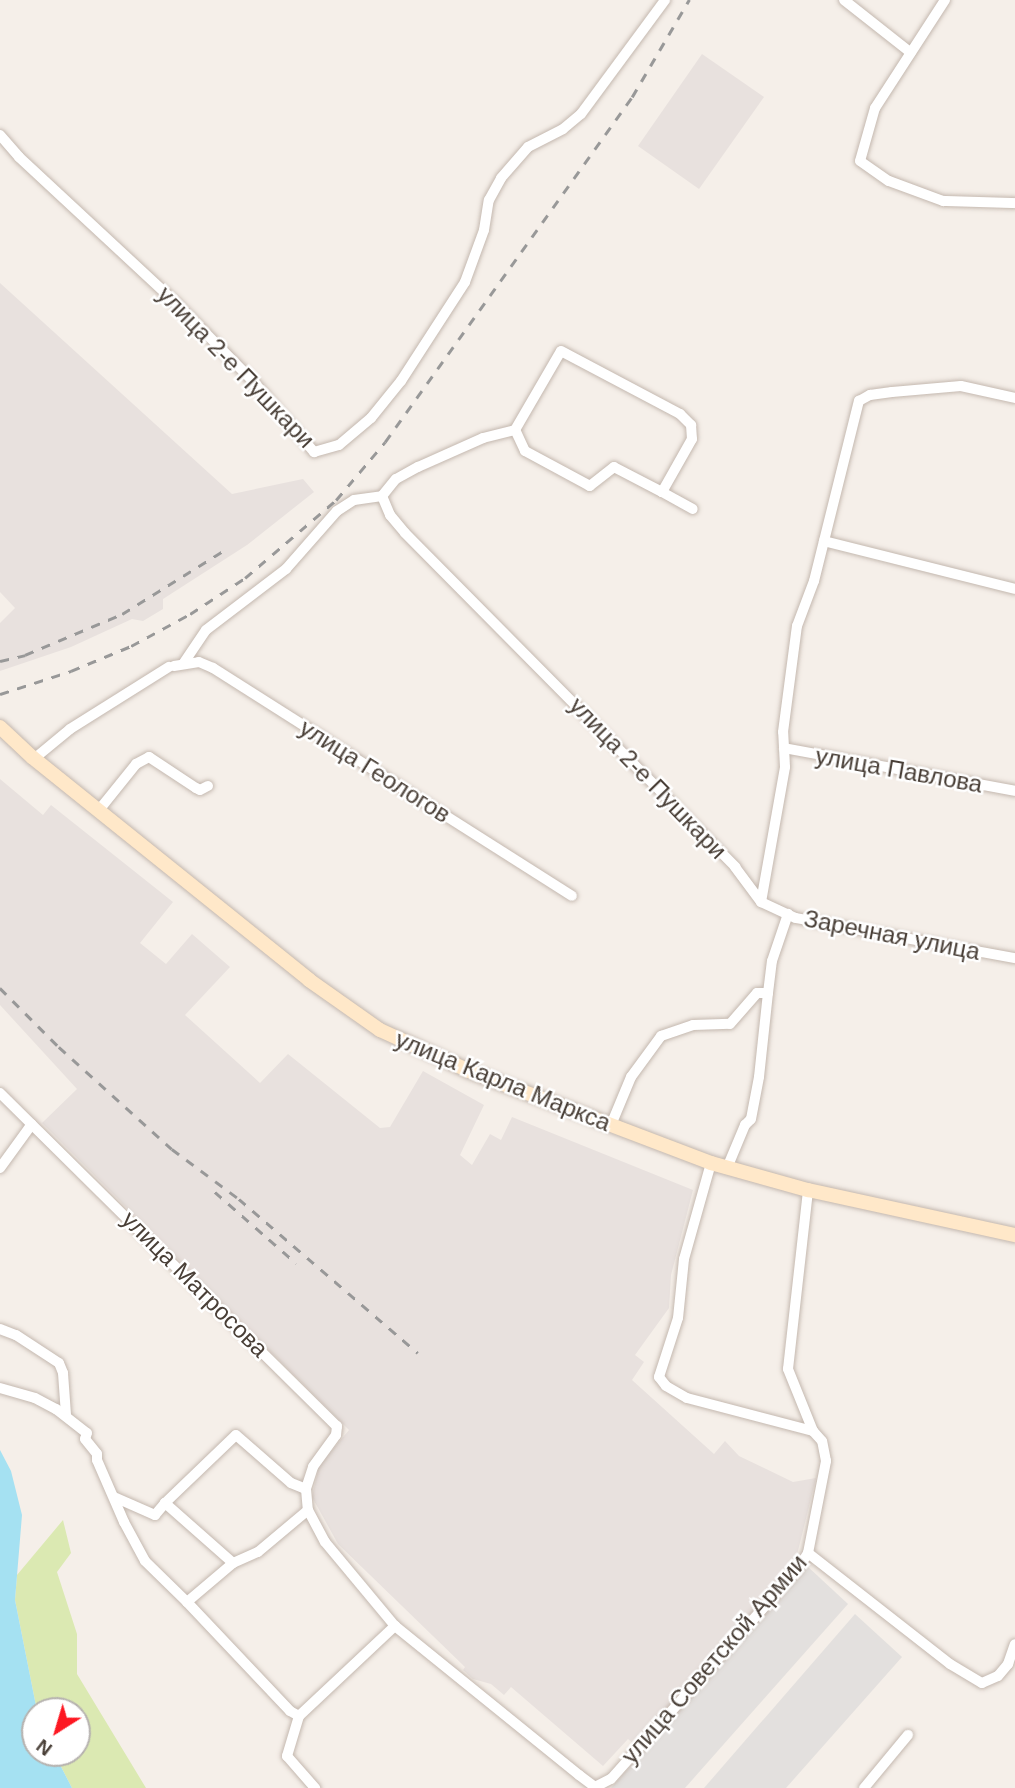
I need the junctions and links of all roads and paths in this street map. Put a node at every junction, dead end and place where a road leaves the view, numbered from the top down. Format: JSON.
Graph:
{"nodes":[{"id":1,"x":665,"y":0,"type":"edge"},
{"id":2,"x":844,"y":0,"type":"edge"},
{"id":3,"x":945,"y":0,"type":"edge"},
{"id":4,"x":911,"y":53,"type":"junction"},
{"id":5,"x":0,"y":135,"type":"edge"},
{"id":6,"x":1015,"y":203,"type":"edge"},
{"id":7,"x":1015,"y":398,"type":"edge"},
{"id":8,"x":515,"y":430,"type":"junction"},
{"id":9,"x":662,"y":492,"type":"junction"},
{"id":10,"x":382,"y":496,"type":"junction"},
{"id":11,"x":693,"y":509,"type":"dead end"},
{"id":12,"x":824,"y":541,"type":"junction"},
{"id":13,"x":1015,"y":589,"type":"edge"},
{"id":14,"x":175,"y":666,"type":"junction"},
{"id":15,"x":2,"y":731,"type":"edge"},
{"id":16,"x":784,"y":748,"type":"junction"},
{"id":17,"x":35,"y":758,"type":"junction"},
{"id":18,"x":208,"y":786,"type":"dead end"},
{"id":19,"x":1015,"y":791,"type":"edge"},
{"id":20,"x":99,"y":810,"type":"junction"},
{"id":21,"x":572,"y":896,"type":"dead end"},
{"id":22,"x":766,"y":903,"type":"junction"},
{"id":23,"x":788,"y":914,"type":"junction"},
{"id":24,"x":1015,"y":958,"type":"edge"},
{"id":25,"x":768,"y":993,"type":"junction"},
{"id":26,"x":0,"y":1093,"type":"edge"},
{"id":27,"x":32,"y":1124,"type":"junction"},
{"id":28,"x":611,"y":1125,"type":"junction"},
{"id":29,"x":711,"y":1163,"type":"junction"},
{"id":30,"x":0,"y":1168,"type":"edge"},
{"id":31,"x":727,"y":1168,"type":"junction"},
{"id":32,"x":808,"y":1190,"type":"junction"},
{"id":33,"x":1015,"y":1236,"type":"edge"},
{"id":34,"x":0,"y":1329,"type":"edge"},
{"id":35,"x":0,"y":1388,"type":"edge"},
{"id":36,"x":66,"y":1415,"type":"junction"},
{"id":37,"x":813,"y":1431,"type":"junction"},
{"id":38,"x":306,"y":1489,"type":"junction"},
{"id":39,"x":114,"y":1497,"type":"junction"},
{"id":40,"x":164,"y":1503,"type":"junction"},
{"id":41,"x":308,"y":1510,"type":"junction"},
{"id":42,"x":808,"y":1553,"type":"junction"},
{"id":43,"x":233,"y":1563,"type":"junction"},
{"id":44,"x":187,"y":1602,"type":"junction"},
{"id":45,"x":395,"y":1626,"type":"junction"},
{"id":46,"x":1015,"y":1644,"type":"edge"},
{"id":47,"x":299,"y":1716,"type":"junction"},
{"id":48,"x":908,"y":1735,"type":"dead end"},
{"id":49,"x":606,"y":1785,"type":"edge"},
{"id":50,"x":315,"y":1788,"type":"edge"},
{"id":51,"x":864,"y":1788,"type":"edge"}],
"edges":[{"from":1,"to":5,"type":"street","name":"улица 2-е Пушкари"},
{"from":2,"to":4,"type":"street"},
{"from":3,"to":4,"type":"street"},
{"from":4,"to":6,"type":"street"},
{"from":7,"to":12,"type":"street"},
{"from":8,"to":9,"type":"street"},
{"from":8,"to":9,"type":"street"},
{"from":8,"to":10,"type":"street"},
{"from":9,"to":11,"type":"street"},
{"from":10,"to":14,"type":"street"},
{"from":10,"to":22,"type":"street","name":"улица 2-е Пушкари"},
{"from":12,"to":13,"type":"street"},
{"from":12,"to":16,"type":"street"},
{"from":14,"to":17,"type":"street"},
{"from":14,"to":21,"type":"street","name":"улица Геологов"},
{"from":15,"to":17,"type":"main road","name":"улица Карла Маркса"},
{"from":16,"to":19,"type":"street","name":"улица Павлова"},
{"from":16,"to":22,"type":"street"},
{"from":17,"to":20,"type":"main road","name":"улица Карла Маркса"},
{"from":18,"to":20,"type":"street"},
{"from":20,"to":28,"type":"main road","name":"улица Карла Маркса"},
{"from":22,"to":23,"type":"street","name":"Заречная улица"},
{"from":23,"to":24,"type":"street","name":"Заречная улица"},
{"from":23,"to":25,"type":"street"},
{"from":25,"to":28,"type":"street"},
{"from":25,"to":31,"type":"street"},
{"from":26,"to":27,"type":"street","name":"улица Матросова"},
{"from":27,"to":30,"type":"street"},
{"from":27,"to":38,"type":"street","name":"улица Матросова"},
{"from":28,"to":29,"type":"main road","name":"улица Карла Маркса"},
{"from":29,"to":31,"type":"main road","name":"улица Карла Маркса"},
{"from":29,"to":37,"type":"street"},
{"from":31,"to":32,"type":"main road","name":"улица Карла Маркса"},
{"from":32,"to":33,"type":"main road","name":"улица Карла Маркса"},
{"from":32,"to":37,"type":"street","name":"улица Советской Армии"},
{"from":34,"to":36,"type":"street"},
{"from":35,"to":36,"type":"street"},
{"from":36,"to":39,"type":"street"},
{"from":37,"to":42,"type":"street","name":"улица Советской Армии"},
{"from":38,"to":40,"type":"street"},
{"from":38,"to":41,"type":"street","name":"улица Советской Армии"},
{"from":39,"to":40,"type":"street"},
{"from":39,"to":44,"type":"street"},
{"from":40,"to":43,"type":"street"},
{"from":41,"to":43,"type":"street"},
{"from":41,"to":45,"type":"street","name":"улица Советской Армии"},
{"from":42,"to":46,"type":"street"},
{"from":42,"to":49,"type":"street","name":"улица Советской Армии"},
{"from":43,"to":44,"type":"street"},
{"from":44,"to":47,"type":"street"},
{"from":45,"to":47,"type":"street"},
{"from":45,"to":49,"type":"street","name":"улица Советской Армии"},
{"from":47,"to":50,"type":"street"},
{"from":48,"to":51,"type":"street"}]}
